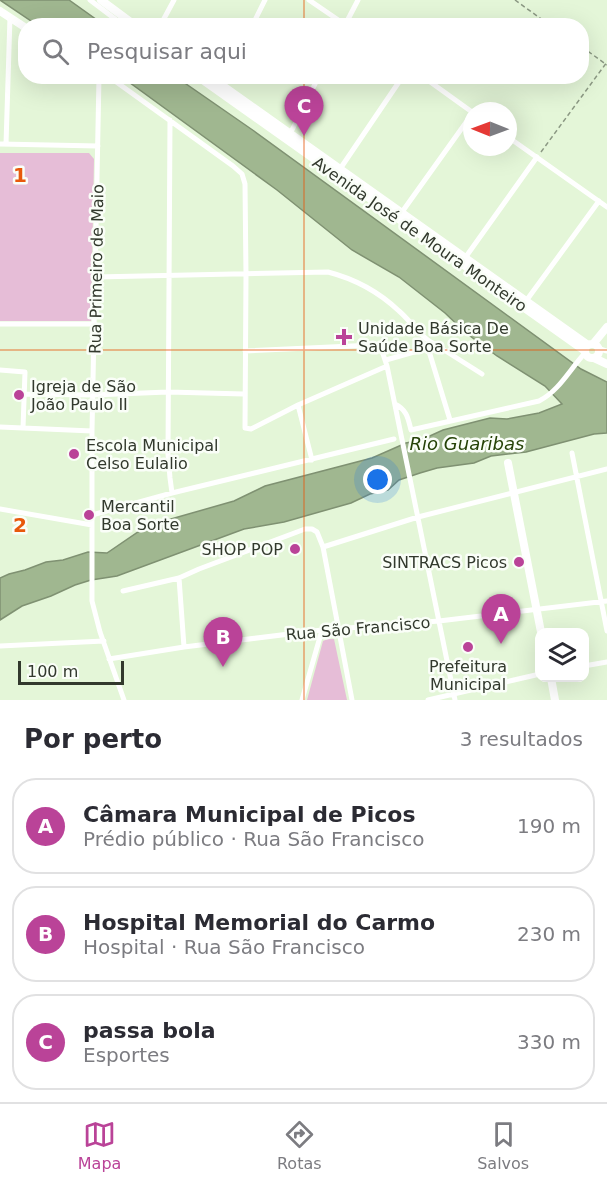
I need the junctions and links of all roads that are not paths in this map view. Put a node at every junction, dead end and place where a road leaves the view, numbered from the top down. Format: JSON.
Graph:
{"nodes":[{"id":1,"x":90,"y":0,"type":"edge"},
{"id":2,"x":101,"y":0,"type":"edge"},
{"id":3,"x":174,"y":0,"type":"edge"},
{"id":4,"x":265,"y":0,"type":"edge"},
{"id":5,"x":309,"y":0,"type":"edge"},
{"id":6,"x":358,"y":0,"type":"edge"},
{"id":7,"x":0,"y":10,"type":"edge"},
{"id":8,"x":103,"y":10,"type":"junction"},
{"id":9,"x":10,"y":17,"type":"junction"},
{"id":10,"x":115,"y":18,"type":"edge"},
{"id":11,"x":118,"y":18,"type":"edge"},
{"id":12,"x":164,"y":18,"type":"edge"},
{"id":13,"x":256,"y":18,"type":"edge"},
{"id":14,"x":336,"y":18,"type":"edge"},
{"id":15,"x":349,"y":18,"type":"edge"},
{"id":16,"x":18,"y":22,"type":"edge"},
{"id":17,"x":101,"y":84,"type":"edge"},
{"id":18,"x":112,"y":84,"type":"edge"},
{"id":19,"x":208,"y":84,"type":"edge"},
{"id":20,"x":315,"y":84,"type":"edge"},
{"id":21,"x":398,"y":84,"type":"edge"},
{"id":22,"x":433,"y":84,"type":"edge"},
{"id":23,"x":221,"y":85,"type":"edge"},
{"id":24,"x":463,"y":106,"type":"edge"},
{"id":25,"x":170,"y":120,"type":"junction"},
{"id":26,"x":463,"y":126,"type":"edge"},
{"id":27,"x":290,"y":134,"type":"junction"},
{"id":28,"x":517,"y":143,"type":"edge"},
{"id":29,"x":3,"y":144,"type":"edge"},
{"id":30,"x":98,"y":146,"type":"junction"},
{"id":31,"x":537,"y":157,"type":"junction"},
{"id":32,"x":340,"y":169,"type":"junction"},
{"id":33,"x":599,"y":201,"type":"junction"},
{"id":34,"x":607,"y":207,"type":"edge"},
{"id":35,"x":402,"y":212,"type":"junction"},
{"id":36,"x":465,"y":258,"type":"junction"},
{"id":37,"x":169,"y":275,"type":"junction"},
{"id":38,"x":246,"y":275,"type":"junction"},
{"id":39,"x":96,"y":277,"type":"junction"},
{"id":40,"x":526,"y":301,"type":"junction"},
{"id":41,"x":0,"y":324,"type":"edge"},
{"id":42,"x":94,"y":324,"type":"junction"},
{"id":43,"x":607,"y":327,"type":"edge"},
{"id":44,"x":426,"y":340,"type":"junction"},
{"id":45,"x":428,"y":348,"type":"junction"},
{"id":46,"x":588,"y":348,"type":"junction"},
{"id":47,"x":245,"y":351,"type":"junction"},
{"id":48,"x":605,"y":352,"type":"edge"},
{"id":49,"x":594,"y":358,"type":"junction"},
{"id":50,"x":387,"y":363,"type":"junction"},
{"id":51,"x":607,"y":364,"type":"edge"},
{"id":52,"x":0,"y":370,"type":"edge"},
{"id":53,"x":482,"y":374,"type":"dead end"},
{"id":54,"x":168,"y":393,"type":"junction"},
{"id":55,"x":24,"y":394,"type":"junction"},
{"id":56,"x":244,"y":394,"type":"junction"},
{"id":57,"x":93,"y":395,"type":"junction"},
{"id":58,"x":395,"y":404,"type":"junction"},
{"id":59,"x":298,"y":405,"type":"junction"},
{"id":60,"x":450,"y":420,"type":"junction"},
{"id":61,"x":0,"y":427,"type":"edge"},
{"id":62,"x":23,"y":428,"type":"junction"},
{"id":63,"x":92,"y":430,"type":"junction"},
{"id":64,"x":394,"y":439,"type":"dead end"},
{"id":65,"x":572,"y":453,"type":"dead end"},
{"id":66,"x":312,"y":460,"type":"junction"},
{"id":67,"x":508,"y":463,"type":"dead end"},
{"id":68,"x":607,"y":469,"type":"edge"},
{"id":69,"x":577,"y":476,"type":"junction"},
{"id":70,"x":172,"y":492,"type":"junction"},
{"id":71,"x":514,"y":493,"type":"junction"},
{"id":72,"x":0,"y":509,"type":"edge"},
{"id":73,"x":92,"y":515,"type":"junction"},
{"id":74,"x":418,"y":517,"type":"junction"},
{"id":75,"x":92,"y":525,"type":"junction"},
{"id":76,"x":322,"y":547,"type":"junction"},
{"id":77,"x":179,"y":578,"type":"junction"},
{"id":78,"x":123,"y":591,"type":"dead end"},
{"id":79,"x":604,"y":601,"type":"edge"},
{"id":80,"x":537,"y":610,"type":"junction"},
{"id":81,"x":439,"y":621,"type":"junction"},
{"id":82,"x":541,"y":628,"type":"edge"},
{"id":83,"x":339,"y":629,"type":"junction"},
{"id":84,"x":322,"y":630,"type":"junction"},
{"id":85,"x":607,"y":631,"type":"edge"},
{"id":86,"x":104,"y":641,"type":"junction"},
{"id":87,"x":0,"y":646,"type":"edge"},
{"id":88,"x":184,"y":647,"type":"junction"},
{"id":89,"x":109,"y":659,"type":"junction"},
{"id":90,"x":607,"y":662,"type":"edge"},
{"id":91,"x":589,"y":665,"type":"edge"},
{"id":92,"x":535,"y":675,"type":"edge"},
{"id":93,"x":552,"y":682,"type":"edge"},
{"id":94,"x":454,"y":697,"type":"edge"},
{"id":95,"x":124,"y":700,"type":"edge"},
{"id":96,"x":302,"y":700,"type":"edge"},
{"id":97,"x":352,"y":700,"type":"edge"},
{"id":98,"x":428,"y":700,"type":"edge"},
{"id":99,"x":555,"y":700,"type":"edge"}],
"edges":[{"from":1,"to":8,"type":"street"},
{"from":2,"to":8,"type":"street"},
{"from":2,"to":11,"type":"main road"},
{"from":3,"to":12,"type":"street"},
{"from":4,"to":13,"type":"street"},
{"from":5,"to":14,"type":"street"},
{"from":6,"to":15,"type":"street"},
{"from":7,"to":9,"type":"main road"},
{"from":8,"to":10,"type":"street"},
{"from":9,"to":16,"type":"main road"},
{"from":9,"to":29,"type":"street"},
{"from":17,"to":30,"type":"street","name":"Rua Primeiro de Maio"},
{"from":18,"to":25,"type":"street"},
{"from":19,"to":46,"type":"main road","name":"Avenida José de Moura Monteiro"},
{"from":20,"to":27,"type":"street"},
{"from":21,"to":32,"type":"street"},
{"from":22,"to":24,"type":"street"},
{"from":23,"to":27,"type":"main road","name":"Avenida José de Moura Monteiro"},
{"from":25,"to":37,"type":"street"},
{"from":25,"to":38,"type":"street"},
{"from":26,"to":35,"type":"street"},
{"from":27,"to":32,"type":"main road","name":"Avenida José de Moura Monteiro"},
{"from":28,"to":31,"type":"street"},
{"from":29,"to":30,"type":"street"},
{"from":30,"to":39,"type":"street","name":"Rua Primeiro de Maio"},
{"from":31,"to":33,"type":"street"},
{"from":31,"to":36,"type":"street"},
{"from":32,"to":35,"type":"main road","name":"Avenida José de Moura Monteiro"},
{"from":33,"to":34,"type":"street"},
{"from":33,"to":40,"type":"street"},
{"from":35,"to":36,"type":"main road","name":"Avenida José de Moura Monteiro"},
{"from":36,"to":40,"type":"main road","name":"Avenida José de Moura Monteiro"},
{"from":37,"to":38,"type":"street"},
{"from":37,"to":39,"type":"street"},
{"from":37,"to":54,"type":"street"},
{"from":38,"to":44,"type":"street"},
{"from":38,"to":47,"type":"street"},
{"from":39,"to":42,"type":"street","name":"Rua Primeiro de Maio"},
{"from":40,"to":46,"type":"main road","name":"Avenida José de Moura Monteiro"},
{"from":41,"to":42,"type":"street"},
{"from":42,"to":57,"type":"street","name":"Rua Primeiro de Maio"},
{"from":43,"to":46,"type":"main road"},
{"from":44,"to":45,"type":"street"},
{"from":44,"to":53,"type":"street"},
{"from":45,"to":50,"type":"street"},
{"from":45,"to":60,"type":"street"},
{"from":46,"to":48,"type":"main road","name":"Avenida José de Moura Monteiro"},
{"from":46,"to":49,"type":"main road","name":"Avenida José de Moura Monteiro"},
{"from":46,"to":60,"type":"street"},
{"from":47,"to":50,"type":"street"},
{"from":47,"to":56,"type":"street"},
{"from":48,"to":49,"type":"main road","name":"Avenida José de Moura Monteiro"},
{"from":49,"to":51,"type":"main road","name":"Avenida José de Moura Monteiro"},
{"from":50,"to":58,"type":"street"},
{"from":50,"to":59,"type":"street"},
{"from":52,"to":55,"type":"street"},
{"from":54,"to":56,"type":"street"},
{"from":54,"to":57,"type":"street"},
{"from":54,"to":70,"type":"street"},
{"from":55,"to":57,"type":"street"},
{"from":55,"to":62,"type":"street"},
{"from":56,"to":59,"type":"street"},
{"from":57,"to":63,"type":"street","name":"Rua Primeiro de Maio"},
{"from":58,"to":60,"type":"street"},
{"from":58,"to":74,"type":"street"},
{"from":59,"to":66,"type":"street"},
{"from":61,"to":62,"type":"street"},
{"from":62,"to":63,"type":"street"},
{"from":63,"to":73,"type":"street","name":"Rua Primeiro de Maio"},
{"from":64,"to":66,"type":"street"},
{"from":65,"to":69,"type":"street"},
{"from":66,"to":70,"type":"street"},
{"from":67,"to":71,"type":"main road"},
{"from":68,"to":69,"type":"street"},
{"from":69,"to":71,"type":"street"},
{"from":69,"to":79,"type":"street"},
{"from":70,"to":73,"type":"street"},
{"from":71,"to":74,"type":"street"},
{"from":71,"to":80,"type":"main road"},
{"from":72,"to":75,"type":"street"},
{"from":73,"to":75,"type":"street","name":"Rua Primeiro de Maio"},
{"from":74,"to":76,"type":"street"},
{"from":74,"to":81,"type":"street"},
{"from":75,"to":86,"type":"street","name":"Rua Primeiro de Maio"},
{"from":76,"to":77,"type":"street"},
{"from":76,"to":83,"type":"street"},
{"from":77,"to":78,"type":"street"},
{"from":77,"to":88,"type":"street"},
{"from":79,"to":80,"type":"street","name":"Rua São Francisco"},
{"from":79,"to":85,"type":"street"},
{"from":80,"to":81,"type":"street","name":"Rua São Francisco"},
{"from":80,"to":82,"type":"main road"},
{"from":81,"to":83,"type":"street","name":"Rua São Francisco"},
{"from":81,"to":94,"type":"street"},
{"from":83,"to":84,"type":"street","name":"Rua São Francisco"},
{"from":83,"to":97,"type":"street"},
{"from":84,"to":88,"type":"street","name":"Rua São Francisco"},
{"from":84,"to":96,"type":"street"},
{"from":86,"to":87,"type":"street"},
{"from":86,"to":89,"type":"street","name":"Rua Primeiro de Maio"},
{"from":88,"to":89,"type":"street","name":"Rua São Francisco"},
{"from":89,"to":95,"type":"street","name":"Rua Primeiro de Maio"},
{"from":90,"to":91,"type":"street"},
{"from":92,"to":94,"type":"street"},
{"from":93,"to":99,"type":"main road"},
{"from":94,"to":98,"type":"street"}]}
